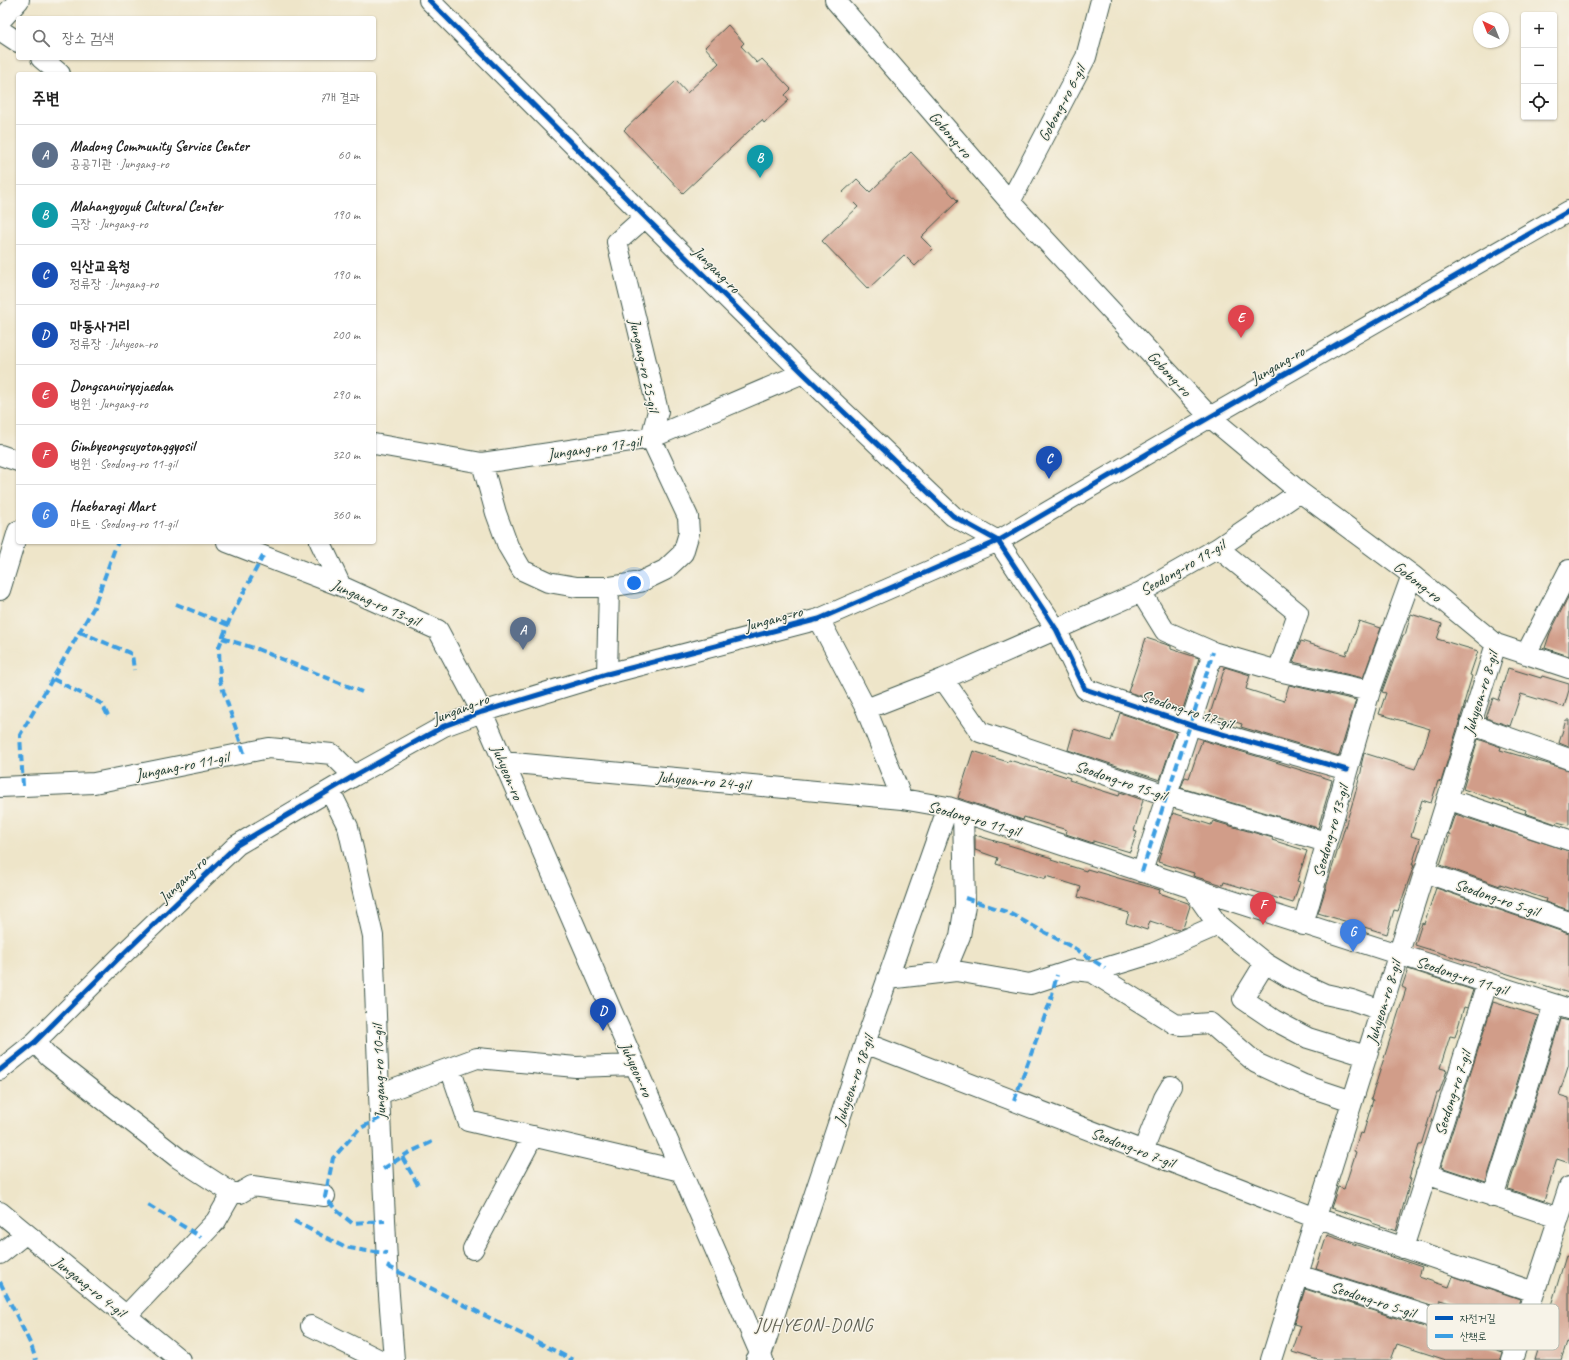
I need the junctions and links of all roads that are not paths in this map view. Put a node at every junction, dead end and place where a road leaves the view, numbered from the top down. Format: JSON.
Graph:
{"nodes":[{"id":1,"x":19,"y":0,"type":"edge"},
{"id":2,"x":429,"y":0,"type":"edge"},
{"id":3,"x":835,"y":0,"type":"edge"},
{"id":4,"x":1102,"y":0,"type":"edge"},
{"id":5,"x":0,"y":21,"type":"edge"},
{"id":6,"x":0,"y":30,"type":"edge"},
{"id":7,"x":16,"y":41,"type":"edge"},
{"id":8,"x":43,"y":60,"type":"edge"},
{"id":9,"x":58,"y":72,"type":"edge"},
{"id":10,"x":1010,"y":202,"type":"junction"},
{"id":11,"x":1569,"y":211,"type":"edge"},
{"id":12,"x":645,"y":217,"type":"junction"},
{"id":13,"x":803,"y":373,"type":"junction"},
{"id":14,"x":1210,"y":417,"type":"junction"},
{"id":15,"x":651,"y":438,"type":"junction"},
{"id":16,"x":376,"y":444,"type":"edge"},
{"id":17,"x":0,"y":455,"type":"edge"},
{"id":18,"x":16,"y":460,"type":"edge"},
{"id":19,"x":482,"y":463,"type":"junction"},
{"id":20,"x":1300,"y":492,"type":"junction"},
{"id":21,"x":16,"y":538,"type":"edge"},
{"id":22,"x":998,"y":541,"type":"junction"},
{"id":23,"x":232,"y":544,"type":"edge"},
{"id":24,"x":321,"y":544,"type":"edge"},
{"id":25,"x":1218,"y":548,"type":"junction"},
{"id":26,"x":1412,"y":576,"type":"junction"},
{"id":27,"x":1567,"y":577,"type":"edge"},
{"id":28,"x":341,"y":586,"type":"junction"},
{"id":29,"x":608,"y":588,"type":"junction"},
{"id":30,"x":0,"y":590,"type":"edge"},
{"id":31,"x":1141,"y":592,"type":"junction"},
{"id":32,"x":819,"y":619,"type":"junction"},
{"id":33,"x":1056,"y":628,"type":"junction"},
{"id":34,"x":1496,"y":644,"type":"junction"},
{"id":35,"x":1213,"y":652,"type":"junction"},
{"id":36,"x":1526,"y":654,"type":"junction"},
{"id":37,"x":1569,"y":668,"type":"edge"},
{"id":38,"x":1278,"y":671,"type":"junction"},
{"id":39,"x":607,"y":674,"type":"junction"},
{"id":40,"x":944,"y":679,"type":"junction"},
{"id":41,"x":1370,"y":691,"type":"junction"},
{"id":42,"x":866,"y":709,"type":"junction"},
{"id":43,"x":482,"y":712,"type":"junction"},
{"id":44,"x":1470,"y":724,"type":"junction"},
{"id":45,"x":1191,"y":725,"type":"junction"},
{"id":46,"x":1569,"y":758,"type":"edge"},
{"id":47,"x":503,"y":762,"type":"junction"},
{"id":48,"x":1347,"y":770,"type":"junction"},
{"id":49,"x":354,"y":776,"type":"junction"},
{"id":50,"x":0,"y":787,"type":"edge"},
{"id":51,"x":330,"y":791,"type":"junction"},
{"id":52,"x":1166,"y":795,"type":"junction"},
{"id":53,"x":902,"y":799,"type":"junction"},
{"id":54,"x":1447,"y":799,"type":"junction"},
{"id":55,"x":956,"y":809,"type":"junction"},
{"id":56,"x":1569,"y":840,"type":"edge"},
{"id":57,"x":1326,"y":842,"type":"junction"},
{"id":58,"x":1142,"y":872,"type":"junction"},
{"id":59,"x":1424,"y":872,"type":"junction"},
{"id":60,"x":1192,"y":888,"type":"junction"},
{"id":61,"x":1569,"y":922,"type":"edge"},
{"id":62,"x":1303,"y":924,"type":"junction"},
{"id":63,"x":1218,"y":925,"type":"junction"},
{"id":64,"x":1398,"y":954,"type":"junction"},
{"id":65,"x":1265,"y":963,"type":"junction"},
{"id":66,"x":945,"y":972,"type":"junction"},
{"id":67,"x":1092,"y":972,"type":"junction"},
{"id":68,"x":887,"y":980,"type":"junction"},
{"id":69,"x":1488,"y":984,"type":"junction"},
{"id":70,"x":1561,"y":1006,"type":"edge"},
{"id":71,"x":1381,"y":1010,"type":"junction"},
{"id":72,"x":35,"y":1042,"type":"junction"},
{"id":73,"x":865,"y":1043,"type":"junction"},
{"id":74,"x":1366,"y":1056,"type":"junction"},
{"id":75,"x":635,"y":1064,"type":"junction"},
{"id":76,"x":450,"y":1068,"type":"junction"},
{"id":77,"x":0,"y":1070,"type":"edge"},
{"id":78,"x":1171,"y":1086,"type":"dead end"},
{"id":79,"x":379,"y":1094,"type":"junction"},
{"id":80,"x":1352,"y":1101,"type":"junction"},
{"id":81,"x":533,"y":1136,"type":"junction"},
{"id":82,"x":1143,"y":1151,"type":"junction"},
{"id":83,"x":681,"y":1171,"type":"junction"},
{"id":84,"x":1426,"y":1174,"type":"junction"},
{"id":85,"x":1569,"y":1187,"type":"edge"},
{"id":86,"x":232,"y":1193,"type":"junction"},
{"id":87,"x":325,"y":1196,"type":"dead end"},
{"id":88,"x":1493,"y":1197,"type":"junction"},
{"id":89,"x":0,"y":1212,"type":"edge"},
{"id":90,"x":1316,"y":1218,"type":"junction"},
{"id":91,"x":1559,"y":1218,"type":"junction"},
{"id":92,"x":25,"y":1234,"type":"junction"},
{"id":93,"x":1403,"y":1248,"type":"junction"},
{"id":94,"x":473,"y":1249,"type":"dead end"},
{"id":95,"x":0,"y":1254,"type":"edge"},
{"id":96,"x":1298,"y":1275,"type":"junction"},
{"id":97,"x":1534,"y":1292,"type":"junction"},
{"id":98,"x":1530,"y":1304,"type":"edge"},
{"id":99,"x":126,"y":1316,"type":"junction"},
{"id":100,"x":1427,"y":1321,"type":"edge"},
{"id":101,"x":311,"y":1326,"type":"dead end"},
{"id":102,"x":760,"y":1358,"type":"edge"},
{"id":103,"x":1274,"y":1359,"type":"edge"},
{"id":104,"x":180,"y":1360,"type":"edge"},
{"id":105,"x":380,"y":1360,"type":"edge"},
{"id":106,"x":394,"y":1360,"type":"edge"}],
"edges":[{"from":1,"to":5,"type":"street"},
{"from":2,"to":12,"type":"street","name":"Jungang-ro"},
{"from":3,"to":10,"type":"street","name":"Gobong-ro"},
{"from":4,"to":10,"type":"street","name":"Gobong-ro 6-gil"},
{"from":6,"to":7,"type":"street"},
{"from":8,"to":9,"type":"street"},
{"from":10,"to":14,"type":"street","name":"Gobong-ro"},
{"from":11,"to":14,"type":"street","name":"Jungang-ro"},
{"from":12,"to":13,"type":"street","name":"Jungang-ro"},
{"from":12,"to":15,"type":"street","name":"Jungang-ro 25-gil"},
{"from":13,"to":15,"type":"street","name":"Jungang-ro 17-gil"},
{"from":13,"to":22,"type":"street","name":"Jungang-ro"},
{"from":14,"to":20,"type":"street","name":"Gobong-ro"},
{"from":14,"to":22,"type":"street","name":"Jungang-ro"},
{"from":15,"to":19,"type":"street","name":"Jungang-ro 17-gil"},
{"from":15,"to":29,"type":"street"},
{"from":16,"to":19,"type":"street","name":"Jungang-ro 17-gil"},
{"from":17,"to":18,"type":"street"},
{"from":19,"to":29,"type":"street"},
{"from":20,"to":25,"type":"street","name":"Seodong-ro 19-gil"},
{"from":20,"to":26,"type":"street","name":"Gobong-ro"},
{"from":21,"to":30,"type":"street"},
{"from":22,"to":32,"type":"street","name":"Jungang-ro"},
{"from":22,"to":33,"type":"street"},
{"from":23,"to":28,"type":"street","name":"Jungang-ro 13-gil"},
{"from":24,"to":28,"type":"street"},
{"from":25,"to":31,"type":"street","name":"Seodong-ro 19-gil"},
{"from":25,"to":38,"type":"street"},
{"from":26,"to":34,"type":"street","name":"Gobong-ro"},
{"from":26,"to":41,"type":"street","name":"Seodong-ro 13-gil"},
{"from":27,"to":36,"type":"street"},
{"from":28,"to":43,"type":"street","name":"Jungang-ro 13-gil"},
{"from":29,"to":39,"type":"street"},
{"from":31,"to":33,"type":"street","name":"Seodong-ro 19-gil"},
{"from":31,"to":35,"type":"street"},
{"from":32,"to":39,"type":"street","name":"Jungang-ro"},
{"from":32,"to":42,"type":"street"},
{"from":33,"to":40,"type":"street","name":"Seodong-ro 19-gil"},
{"from":33,"to":45,"type":"street","name":"Seodong-ro 17-gil"},
{"from":34,"to":36,"type":"street","name":"Gobong-ro"},
{"from":34,"to":44,"type":"street","name":"Juhyeon-ro 8-gil"},
{"from":35,"to":38,"type":"street"},
{"from":35,"to":45,"type":"street"},
{"from":36,"to":37,"type":"street","name":"Gobong-ro"},
{"from":38,"to":41,"type":"street"},
{"from":39,"to":43,"type":"street","name":"Jungang-ro"},
{"from":40,"to":42,"type":"street","name":"Seodong-ro 19-gil"},
{"from":40,"to":52,"type":"street","name":"Seodong-ro 15-gil"},
{"from":41,"to":48,"type":"street","name":"Seodong-ro 13-gil"},
{"from":42,"to":53,"type":"street"},
{"from":43,"to":47,"type":"street","name":"Juhyeon-ro"},
{"from":43,"to":49,"type":"street","name":"Jungang-ro"},
{"from":44,"to":46,"type":"street"},
{"from":44,"to":54,"type":"street","name":"Juhyeon-ro 8-gil"},
{"from":45,"to":48,"type":"street","name":"Seodong-ro 17-gil"},
{"from":45,"to":52,"type":"street"},
{"from":47,"to":53,"type":"street","name":"Juhyeon-ro 24-gil"},
{"from":47,"to":75,"type":"street","name":"Juhyeon-ro"},
{"from":48,"to":57,"type":"street","name":"Seodong-ro 13-gil"},
{"from":49,"to":50,"type":"street","name":"Jungang-ro 11-gil"},
{"from":49,"to":51,"type":"street","name":"Jungang-ro"},
{"from":51,"to":72,"type":"street","name":"Jungang-ro"},
{"from":51,"to":79,"type":"street","name":"Jungang-ro 10-gil"},
{"from":52,"to":57,"type":"street","name":"Seodong-ro 15-gil"},
{"from":52,"to":58,"type":"street"},
{"from":53,"to":55,"type":"street","name":"Seodong-ro 11-gil"},
{"from":54,"to":56,"type":"street"},
{"from":54,"to":59,"type":"street","name":"Juhyeon-ro 8-gil"},
{"from":55,"to":58,"type":"street","name":"Seodong-ro 11-gil"},
{"from":55,"to":66,"type":"street"},
{"from":55,"to":68,"type":"street","name":"Juhyeon-ro 18-gil"},
{"from":57,"to":62,"type":"street","name":"Seodong-ro 13-gil"},
{"from":58,"to":60,"type":"street","name":"Seodong-ro 11-gil"},
{"from":59,"to":61,"type":"street","name":"Seodong-ro 5-gil"},
{"from":59,"to":64,"type":"street","name":"Juhyeon-ro 8-gil"},
{"from":60,"to":62,"type":"street","name":"Seodong-ro 11-gil"},
{"from":60,"to":63,"type":"street"},
{"from":62,"to":64,"type":"street","name":"Seodong-ro 11-gil"},
{"from":63,"to":65,"type":"street"},
{"from":63,"to":67,"type":"street"},
{"from":64,"to":69,"type":"street","name":"Seodong-ro 11-gil"},
{"from":64,"to":71,"type":"street","name":"Juhyeon-ro 8-gil"},
{"from":65,"to":71,"type":"street"},
{"from":65,"to":74,"type":"street"},
{"from":66,"to":67,"type":"street"},
{"from":66,"to":68,"type":"street"},
{"from":67,"to":80,"type":"street"},
{"from":68,"to":73,"type":"street","name":"Juhyeon-ro 18-gil"},
{"from":69,"to":70,"type":"street","name":"Seodong-ro 11-gil"},
{"from":69,"to":84,"type":"street","name":"Seodong-ro 7-gil"},
{"from":70,"to":88,"type":"street","name":"Seodong-ro 11-gil"},
{"from":71,"to":74,"type":"street","name":"Juhyeon-ro 8-gil"},
{"from":72,"to":77,"type":"street","name":"Jungang-ro"},
{"from":72,"to":86,"type":"street"},
{"from":73,"to":82,"type":"street","name":"Seodong-ro 7-gil"},
{"from":73,"to":102,"type":"street","name":"Juhyeon-ro 18-gil"},
{"from":74,"to":80,"type":"street","name":"Juhyeon-ro 8-gil"},
{"from":75,"to":76,"type":"street"},
{"from":75,"to":83,"type":"street","name":"Juhyeon-ro"},
{"from":76,"to":79,"type":"street"},
{"from":76,"to":81,"type":"street"},
{"from":78,"to":82,"type":"street"},
{"from":79,"to":106,"type":"street","name":"Jungang-ro 10-gil"},
{"from":80,"to":90,"type":"street","name":"Juhyeon-ro 8-gil"},
{"from":81,"to":83,"type":"street"},
{"from":81,"to":94,"type":"street"},
{"from":82,"to":90,"type":"street","name":"Seodong-ro 7-gil"},
{"from":83,"to":102,"type":"street","name":"Juhyeon-ro"},
{"from":84,"to":88,"type":"street"},
{"from":84,"to":93,"type":"street","name":"Seodong-ro 7-gil"},
{"from":85,"to":91,"type":"street","name":"Seodong-ro 5-gil"},
{"from":86,"to":87,"type":"street"},
{"from":86,"to":99,"type":"street"},
{"from":88,"to":91,"type":"street"},
{"from":89,"to":92,"type":"street","name":"Jungang-ro 4-gil"},
{"from":90,"to":93,"type":"street","name":"Seodong-ro 7-gil"},
{"from":90,"to":96,"type":"street","name":"Juhyeon-ro 8-gil"},
{"from":91,"to":97,"type":"street","name":"Seodong-ro 5-gil"},
{"from":92,"to":95,"type":"street"},
{"from":92,"to":99,"type":"street","name":"Jungang-ro 4-gil"},
{"from":93,"to":97,"type":"street","name":"Seodong-ro 7-gil"},
{"from":96,"to":100,"type":"street","name":"Seodong-ro 5-gil"},
{"from":96,"to":103,"type":"street","name":"Juhyeon-ro 8-gil"},
{"from":97,"to":98,"type":"street","name":"Seodong-ro 5-gil"},
{"from":99,"to":104,"type":"street","name":"Jungang-ro 4-gil"},
{"from":101,"to":105,"type":"street"}]}
